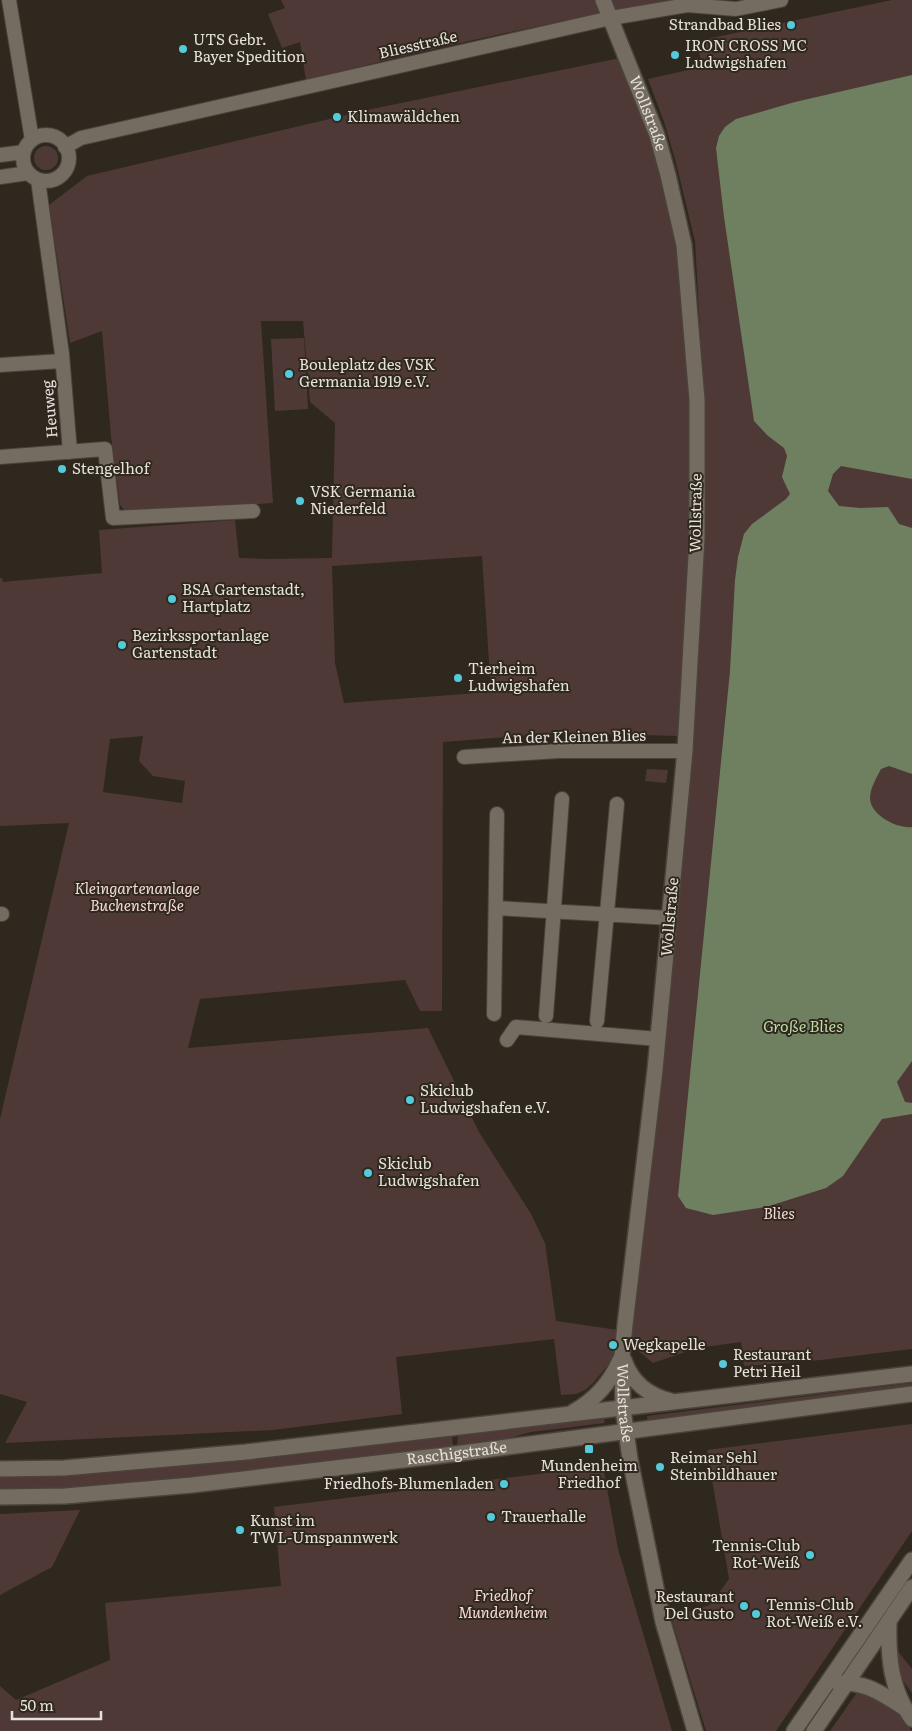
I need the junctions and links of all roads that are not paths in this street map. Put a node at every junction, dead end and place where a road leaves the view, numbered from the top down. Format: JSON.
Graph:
{"nodes":[{"id":1,"x":9,"y":0,"type":"edge"},
{"id":2,"x":603,"y":0,"type":"edge"},
{"id":3,"x":780,"y":0,"type":"edge"},
{"id":4,"x":611,"y":18,"type":"junction"},
{"id":5,"x":32,"y":140,"type":"junction"},
{"id":6,"x":65,"y":146,"type":"junction"},
{"id":7,"x":24,"y":152,"type":"junction"},
{"id":8,"x":0,"y":156,"type":"edge"},
{"id":9,"x":33,"y":176,"type":"junction"},
{"id":10,"x":0,"y":177,"type":"edge"},
{"id":11,"x":62,"y":361,"type":"junction"},
{"id":12,"x":0,"y":365,"type":"edge"},
{"id":13,"x":70,"y":452,"type":"junction"},
{"id":14,"x":0,"y":457,"type":"edge"},
{"id":15,"x":253,"y":511,"type":"dead end"},
{"id":16,"x":685,"y":752,"type":"junction"},
{"id":17,"x":464,"y":756,"type":"dead end"},
{"id":18,"x":562,"y":799,"type":"dead end"},
{"id":19,"x":617,"y":804,"type":"dead end"},
{"id":20,"x":497,"y":814,"type":"dead end"},
{"id":21,"x":496,"y":908,"type":"junction"},
{"id":22,"x":554,"y":911,"type":"junction"},
{"id":23,"x":607,"y":914,"type":"junction"},
{"id":24,"x":670,"y":918,"type":"junction"},
{"id":25,"x":494,"y":1014,"type":"dead end"},
{"id":26,"x":546,"y":1016,"type":"dead end"},
{"id":27,"x":597,"y":1021,"type":"dead end"},
{"id":28,"x":658,"y":1039,"type":"junction"},
{"id":29,"x":507,"y":1040,"type":"dead end"},
{"id":30,"x":622,"y":1356,"type":"junction"},
{"id":31,"x":912,"y":1374,"type":"edge"},
{"id":32,"x":912,"y":1394,"type":"edge"},
{"id":33,"x":677,"y":1403,"type":"junction"},
{"id":34,"x":623,"y":1408,"type":"junction"},
{"id":35,"x":567,"y":1415,"type":"junction"},
{"id":36,"x":451,"y":1428,"type":"junction"},
{"id":37,"x":626,"y":1432,"type":"junction"},
{"id":38,"x":454,"y":1454,"type":"junction"},
{"id":39,"x":64,"y":1468,"type":"junction"},
{"id":40,"x":0,"y":1469,"type":"edge"},
{"id":41,"x":66,"y":1496,"type":"junction"},
{"id":42,"x":0,"y":1498,"type":"edge"},
{"id":43,"x":912,"y":1560,"type":"edge"},
{"id":44,"x":912,"y":1587,"type":"edge"},
{"id":45,"x":889,"y":1622,"type":"junction"},
{"id":46,"x":847,"y":1683,"type":"junction"},
{"id":47,"x":826,"y":1684,"type":"junction"},
{"id":48,"x":908,"y":1713,"type":"edge"},
{"id":49,"x":695,"y":1731,"type":"edge"},
{"id":50,"x":794,"y":1731,"type":"edge"},
{"id":51,"x":814,"y":1731,"type":"edge"}],
"edges":[{"from":1,"to":5,"type":"street"},
{"from":2,"to":4,"type":"street","name":"Wollstraße"},
{"from":3,"to":4,"type":"street","name":"Bliesstraße"},
{"from":4,"to":6,"type":"street","name":"Bliesstraße"},
{"from":4,"to":16,"type":"street","name":"Wollstraße"},
{"from":5,"to":6,"type":"street"},
{"from":5,"to":7,"type":"street"},
{"from":6,"to":9,"type":"street"},
{"from":7,"to":8,"type":"street"},
{"from":7,"to":9,"type":"street"},
{"from":9,"to":10,"type":"street"},
{"from":9,"to":11,"type":"street","name":"Heuweg"},
{"from":11,"to":12,"type":"street"},
{"from":11,"to":13,"type":"street","name":"Heuweg"},
{"from":13,"to":14,"type":"street"},
{"from":13,"to":15,"type":"street","name":"Heuweg"},
{"from":16,"to":17,"type":"street","name":"An der Kleinen Blies"},
{"from":16,"to":24,"type":"street","name":"Wollstraße"},
{"from":18,"to":22,"type":"street"},
{"from":19,"to":23,"type":"street"},
{"from":20,"to":21,"type":"street"},
{"from":21,"to":22,"type":"street"},
{"from":21,"to":25,"type":"street"},
{"from":22,"to":23,"type":"street"},
{"from":22,"to":26,"type":"street"},
{"from":23,"to":24,"type":"street"},
{"from":23,"to":27,"type":"street"},
{"from":24,"to":28,"type":"street","name":"Wollstraße"},
{"from":28,"to":29,"type":"street"},
{"from":28,"to":30,"type":"street","name":"Wollstraße"},
{"from":30,"to":33,"type":"street"},
{"from":30,"to":34,"type":"street","name":"Wollstraße"},
{"from":30,"to":35,"type":"street"},
{"from":31,"to":33,"type":"street","name":"Raschigstraße"},
{"from":32,"to":37,"type":"street","name":"Raschigstraße"},
{"from":33,"to":34,"type":"street","name":"Raschigstraße"},
{"from":34,"to":35,"type":"street","name":"Raschigstraße"},
{"from":34,"to":37,"type":"street","name":"Wollstraße"},
{"from":35,"to":36,"type":"street","name":"Raschigstraße"},
{"from":36,"to":38,"type":"street"},
{"from":36,"to":39,"type":"street","name":"Raschigstraße"},
{"from":37,"to":38,"type":"street","name":"Raschigstraße"},
{"from":37,"to":49,"type":"street","name":"Wollstraße"},
{"from":38,"to":41,"type":"street","name":"Raschigstraße"},
{"from":39,"to":40,"type":"street","name":"Raschigstraße"},
{"from":39,"to":41,"type":"street"},
{"from":41,"to":42,"type":"street","name":"Raschigstraße"},
{"from":43,"to":47,"type":"street"},
{"from":44,"to":45,"type":"street"},
{"from":45,"to":46,"type":"street"},
{"from":45,"to":48,"type":"street"},
{"from":46,"to":47,"type":"street"},
{"from":46,"to":48,"type":"street"},
{"from":46,"to":51,"type":"street"},
{"from":47,"to":50,"type":"street"}]}
